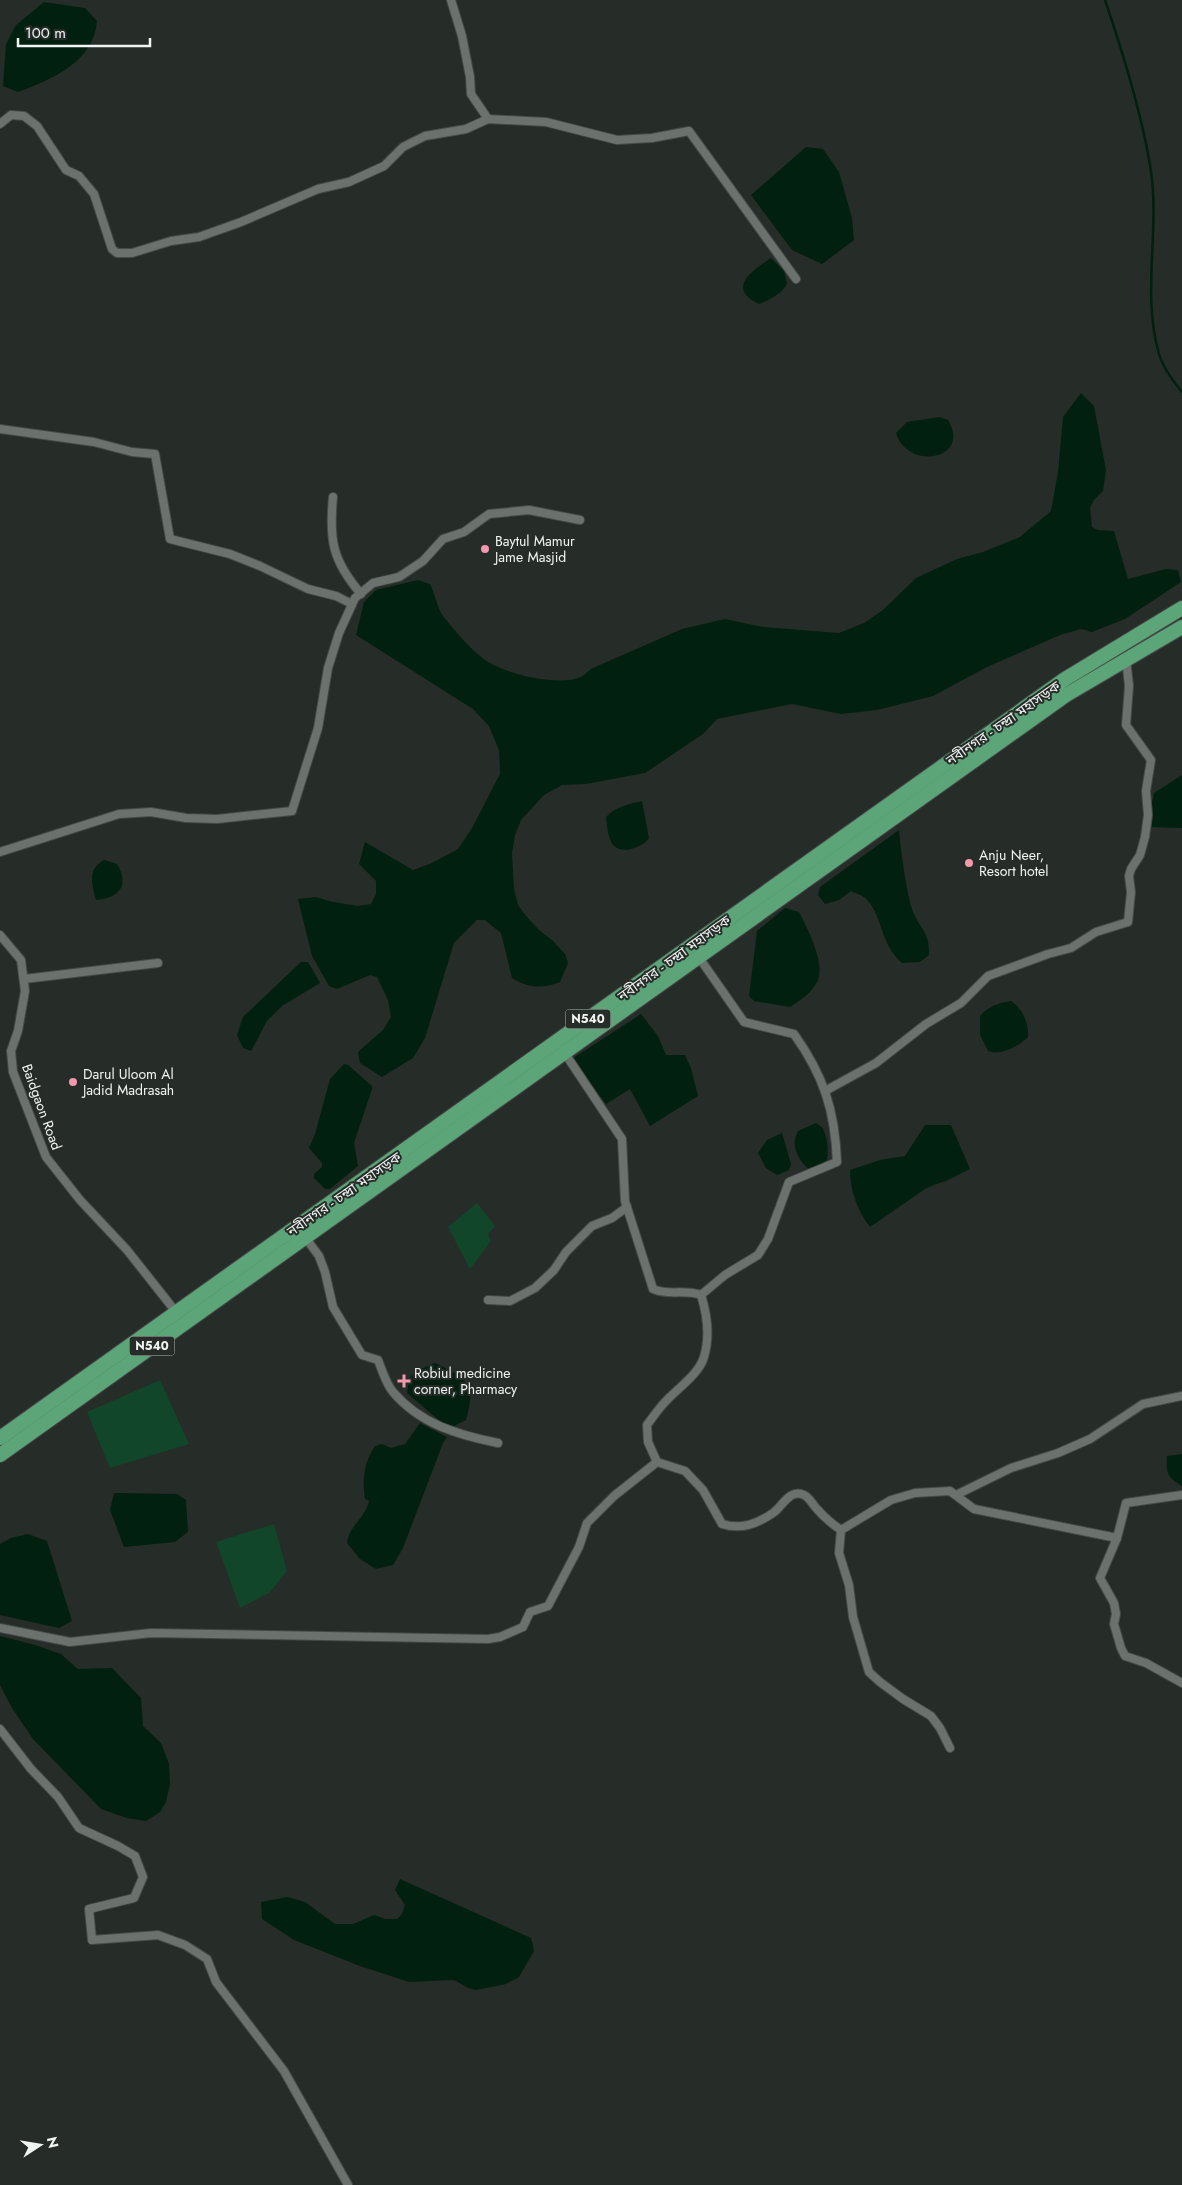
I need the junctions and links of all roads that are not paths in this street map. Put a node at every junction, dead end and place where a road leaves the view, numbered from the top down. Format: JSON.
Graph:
{"nodes":[{"id":1,"x":451,"y":0,"type":"edge"},
{"id":2,"x":488,"y":119,"type":"junction"},
{"id":3,"x":0,"y":124,"type":"edge"},
{"id":4,"x":796,"y":280,"type":"dead end"},
{"id":5,"x":0,"y":429,"type":"edge"},
{"id":6,"x":334,"y":497,"type":"dead end"},
{"id":7,"x":580,"y":520,"type":"dead end"},
{"id":8,"x":360,"y":594,"type":"junction"},
{"id":9,"x":352,"y":604,"type":"junction"},
{"id":10,"x":1182,"y":608,"type":"edge"},
{"id":11,"x":1182,"y":627,"type":"edge"},
{"id":12,"x":1126,"y":659,"type":"junction"},
{"id":13,"x":0,"y":852,"type":"edge"},
{"id":14,"x":2,"y":940,"type":"edge"},
{"id":15,"x":698,"y":956,"type":"junction"},
{"id":16,"x":158,"y":963,"type":"dead end"},
{"id":17,"x":24,"y":979,"type":"junction"},
{"id":18,"x":564,"y":1052,"type":"junction"},
{"id":19,"x":825,"y":1091,"type":"junction"},
{"id":20,"x":627,"y":1207,"type":"junction"},
{"id":21,"x":305,"y":1237,"type":"junction"},
{"id":22,"x":701,"y":1295,"type":"junction"},
{"id":23,"x":488,"y":1300,"type":"dead end"},
{"id":24,"x":176,"y":1312,"type":"junction"},
{"id":25,"x":1182,"y":1396,"type":"edge"},
{"id":26,"x":0,"y":1438,"type":"edge"},
{"id":27,"x":498,"y":1443,"type":"dead end"},
{"id":28,"x":0,"y":1455,"type":"edge"},
{"id":29,"x":657,"y":1462,"type":"junction"},
{"id":30,"x":956,"y":1495,"type":"junction"},
{"id":31,"x":1182,"y":1495,"type":"edge"},
{"id":32,"x":841,"y":1530,"type":"junction"},
{"id":33,"x":1117,"y":1538,"type":"junction"},
{"id":34,"x":0,"y":1628,"type":"edge"},
{"id":35,"x":1182,"y":1683,"type":"edge"},
{"id":36,"x":0,"y":1729,"type":"edge"},
{"id":37,"x":950,"y":1748,"type":"dead end"},
{"id":38,"x":348,"y":2185,"type":"edge"}],
"edges":[{"from":1,"to":2,"type":"street"},
{"from":2,"to":3,"type":"street"},
{"from":2,"to":4,"type":"street"},
{"from":5,"to":9,"type":"street"},
{"from":6,"to":8,"type":"street"},
{"from":7,"to":8,"type":"street"},
{"from":8,"to":9,"type":"street"},
{"from":9,"to":13,"type":"street"},
{"from":10,"to":24,"type":"highway","name":"নবীনগর - চন্দ্রা মহাসড়ক","number":"N540"},
{"from":11,"to":12,"type":"highway","name":"নবীনগর - চন্দ্রা মহাসড়ক","number":"N540"},
{"from":12,"to":15,"type":"highway","name":"নবীনগর - চন্দ্রা মহাসড়ক","number":"N540"},
{"from":12,"to":19,"type":"street"},
{"from":14,"to":17,"type":"street","name":"Baidgaon Road"},
{"from":15,"to":18,"type":"highway","name":"নবীনগর - চন্দ্রা মহাসড়ক","number":"N540"},
{"from":15,"to":19,"type":"street"},
{"from":16,"to":17,"type":"street"},
{"from":17,"to":24,"type":"street","name":"Baidgaon Road"},
{"from":18,"to":20,"type":"street"},
{"from":18,"to":21,"type":"highway","name":"নবীনগর - চন্দ্রা মহাসড়ক","number":"N540"},
{"from":19,"to":22,"type":"street"},
{"from":20,"to":22,"type":"street"},
{"from":20,"to":23,"type":"street"},
{"from":21,"to":27,"type":"street"},
{"from":21,"to":28,"type":"highway","name":"নবীনগর - চন্দ্রা মহাসড়ক","number":"N540"},
{"from":22,"to":29,"type":"street"},
{"from":24,"to":26,"type":"highway","name":"নবীনগর - চন্দ্রা মহাসড়ক","number":"N540"},
{"from":25,"to":30,"type":"street"},
{"from":29,"to":32,"type":"street"},
{"from":29,"to":34,"type":"street"},
{"from":30,"to":32,"type":"street"},
{"from":30,"to":33,"type":"street"},
{"from":31,"to":33,"type":"street"},
{"from":32,"to":37,"type":"street"},
{"from":33,"to":35,"type":"street"},
{"from":36,"to":38,"type":"street"}]}
